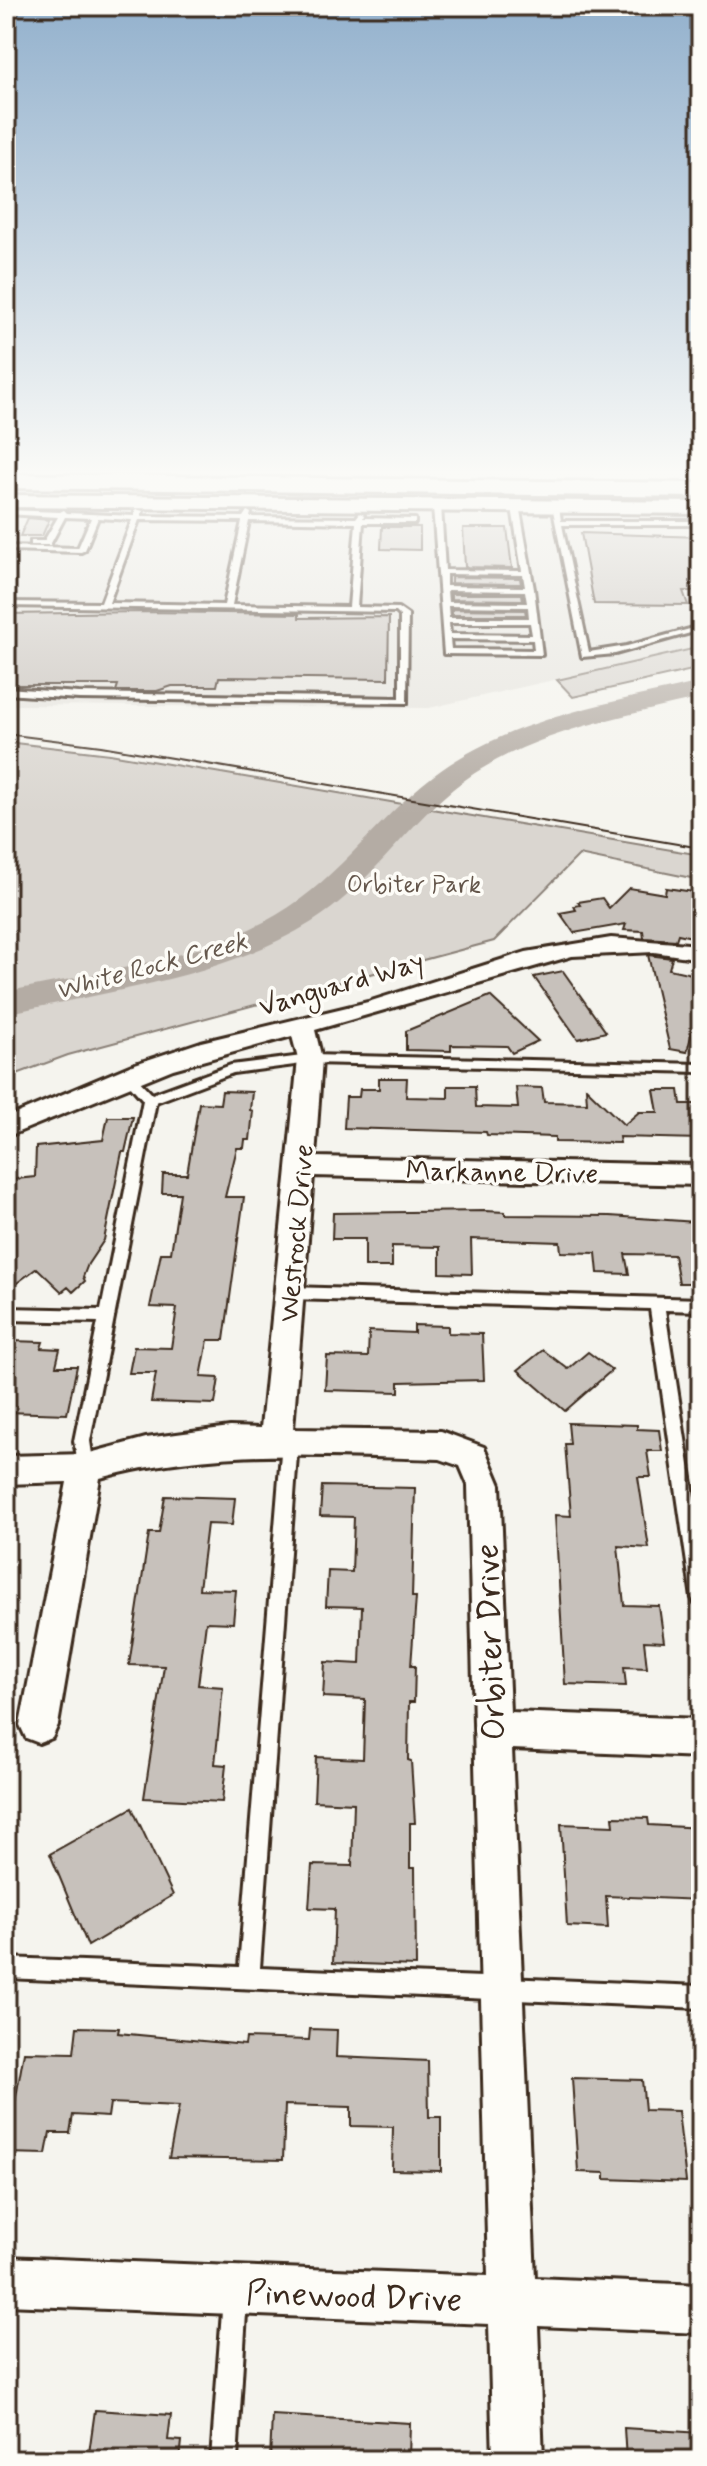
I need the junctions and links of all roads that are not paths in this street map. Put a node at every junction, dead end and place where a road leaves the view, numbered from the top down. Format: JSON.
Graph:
{"nodes":[{"id":1,"x":112,"y":584,"type":"edge"},
{"id":2,"x":232,"y":584,"type":"edge"},
{"id":3,"x":355,"y":584,"type":"edge"},
{"id":4,"x":443,"y":584,"type":"edge"},
{"id":5,"x":529,"y":584,"type":"edge"},
{"id":6,"x":571,"y":584,"type":"edge"},
{"id":7,"x":443,"y":588,"type":"junction"},
{"id":8,"x":530,"y":589,"type":"junction"},
{"id":9,"x":6,"y":604,"type":"edge"},
{"id":10,"x":444,"y":604,"type":"junction"},
{"id":11,"x":532,"y":605,"type":"junction"},
{"id":12,"x":104,"y":606,"type":"junction"},
{"id":13,"x":227,"y":608,"type":"junction"},
{"id":14,"x":353,"y":610,"type":"junction"},
{"id":15,"x":445,"y":620,"type":"junction"},
{"id":16,"x":534,"y":621,"type":"junction"},
{"id":17,"x":701,"y":628,"type":"edge"},
{"id":18,"x":446,"y":636,"type":"junction"},
{"id":19,"x":537,"y":638,"type":"junction"},
{"id":20,"x":6,"y":691,"type":"edge"},
{"id":21,"x":701,"y":952,"type":"edge"},
{"id":22,"x":302,"y":1027,"type":"junction"},
{"id":23,"x":310,"y":1059,"type":"junction"},
{"id":24,"x":701,"y":1068,"type":"edge"},
{"id":25,"x":128,"y":1076,"type":"junction"},
{"id":26,"x":150,"y":1099,"type":"junction"},
{"id":27,"x":6,"y":1128,"type":"edge"},
{"id":28,"x":302,"y":1166,"type":"junction"},
{"id":29,"x":701,"y":1175,"type":"edge"},
{"id":30,"x":290,"y":1293,"type":"junction"},
{"id":31,"x":657,"y":1304,"type":"junction"},
{"id":32,"x":701,"y":1305,"type":"edge"},
{"id":33,"x":6,"y":1314,"type":"edge"},
{"id":34,"x":107,"y":1316,"type":"junction"},
{"id":35,"x":283,"y":1441,"type":"junction"},
{"id":36,"x":86,"y":1468,"type":"junction"},
{"id":37,"x":6,"y":1470,"type":"edge"},
{"id":38,"x":701,"y":1598,"type":"edge"},
{"id":39,"x":39,"y":1725,"type":"dead end"},
{"id":40,"x":492,"y":1730,"type":"junction"},
{"id":41,"x":701,"y":1738,"type":"edge"},
{"id":42,"x":6,"y":1968,"type":"edge"},
{"id":43,"x":249,"y":1978,"type":"junction"},
{"id":44,"x":503,"y":1989,"type":"junction"},
{"id":45,"x":701,"y":1997,"type":"edge"},
{"id":46,"x":6,"y":2281,"type":"edge"},
{"id":47,"x":235,"y":2290,"type":"junction"},
{"id":48,"x":512,"y":2301,"type":"junction"},
{"id":49,"x":701,"y":2309,"type":"edge"},
{"id":50,"x":224,"y":2460,"type":"edge"},
{"id":51,"x":518,"y":2460,"type":"edge"}],
"edges":[{"from":1,"to":12,"type":"lane"},
{"from":2,"to":13,"type":"lane"},
{"from":3,"to":14,"type":"lane"},
{"from":4,"to":7,"type":"lane"},
{"from":5,"to":8,"type":"lane"},
{"from":6,"to":17,"type":"lane"},
{"from":7,"to":8,"type":"lane"},
{"from":7,"to":10,"type":"lane"},
{"from":8,"to":11,"type":"lane"},
{"from":9,"to":12,"type":"lane"},
{"from":10,"to":11,"type":"lane"},
{"from":10,"to":15,"type":"lane"},
{"from":11,"to":16,"type":"lane"},
{"from":12,"to":13,"type":"lane"},
{"from":13,"to":14,"type":"lane"},
{"from":14,"to":20,"type":"lane"},
{"from":15,"to":16,"type":"lane"},
{"from":15,"to":18,"type":"lane"},
{"from":16,"to":19,"type":"lane"},
{"from":18,"to":19,"type":"lane"},
{"from":18,"to":19,"type":"lane"},
{"from":21,"to":22,"type":"street","name":"Vanguard Way"},
{"from":22,"to":23,"type":"street","name":"Westrock Drive"},
{"from":22,"to":25,"type":"street","name":"Vanguard Way"},
{"from":23,"to":24,"type":"lane"},
{"from":23,"to":26,"type":"lane"},
{"from":23,"to":28,"type":"street","name":"Westrock Drive"},
{"from":25,"to":26,"type":"lane"},
{"from":25,"to":27,"type":"street","name":"Vanguard Way"},
{"from":26,"to":34,"type":"lane"},
{"from":28,"to":29,"type":"street","name":"Markanne Drive"},
{"from":28,"to":30,"type":"street","name":"Westrock Drive"},
{"from":30,"to":31,"type":"lane"},
{"from":30,"to":35,"type":"street","name":"Westrock Drive"},
{"from":31,"to":32,"type":"lane"},
{"from":31,"to":38,"type":"lane"},
{"from":33,"to":34,"type":"lane"},
{"from":34,"to":36,"type":"lane"},
{"from":35,"to":36,"type":"street","name":"Orbiter Drive"},
{"from":35,"to":40,"type":"street","name":"Orbiter Drive"},
{"from":35,"to":43,"type":"lane"},
{"from":36,"to":37,"type":"street","name":"Orbiter Drive"},
{"from":36,"to":39,"type":"street"},
{"from":40,"to":41,"type":"street"},
{"from":40,"to":44,"type":"street","name":"Orbiter Drive"},
{"from":42,"to":43,"type":"lane"},
{"from":43,"to":44,"type":"lane"},
{"from":44,"to":45,"type":"lane"},
{"from":44,"to":48,"type":"street","name":"Orbiter Drive"},
{"from":46,"to":47,"type":"street","name":"Pinewood Drive"},
{"from":47,"to":48,"type":"street","name":"Pinewood Drive"},
{"from":47,"to":50,"type":"lane"},
{"from":48,"to":49,"type":"street","name":"Pinewood Drive"},
{"from":48,"to":51,"type":"street","name":"Orbiter Drive"}]}
